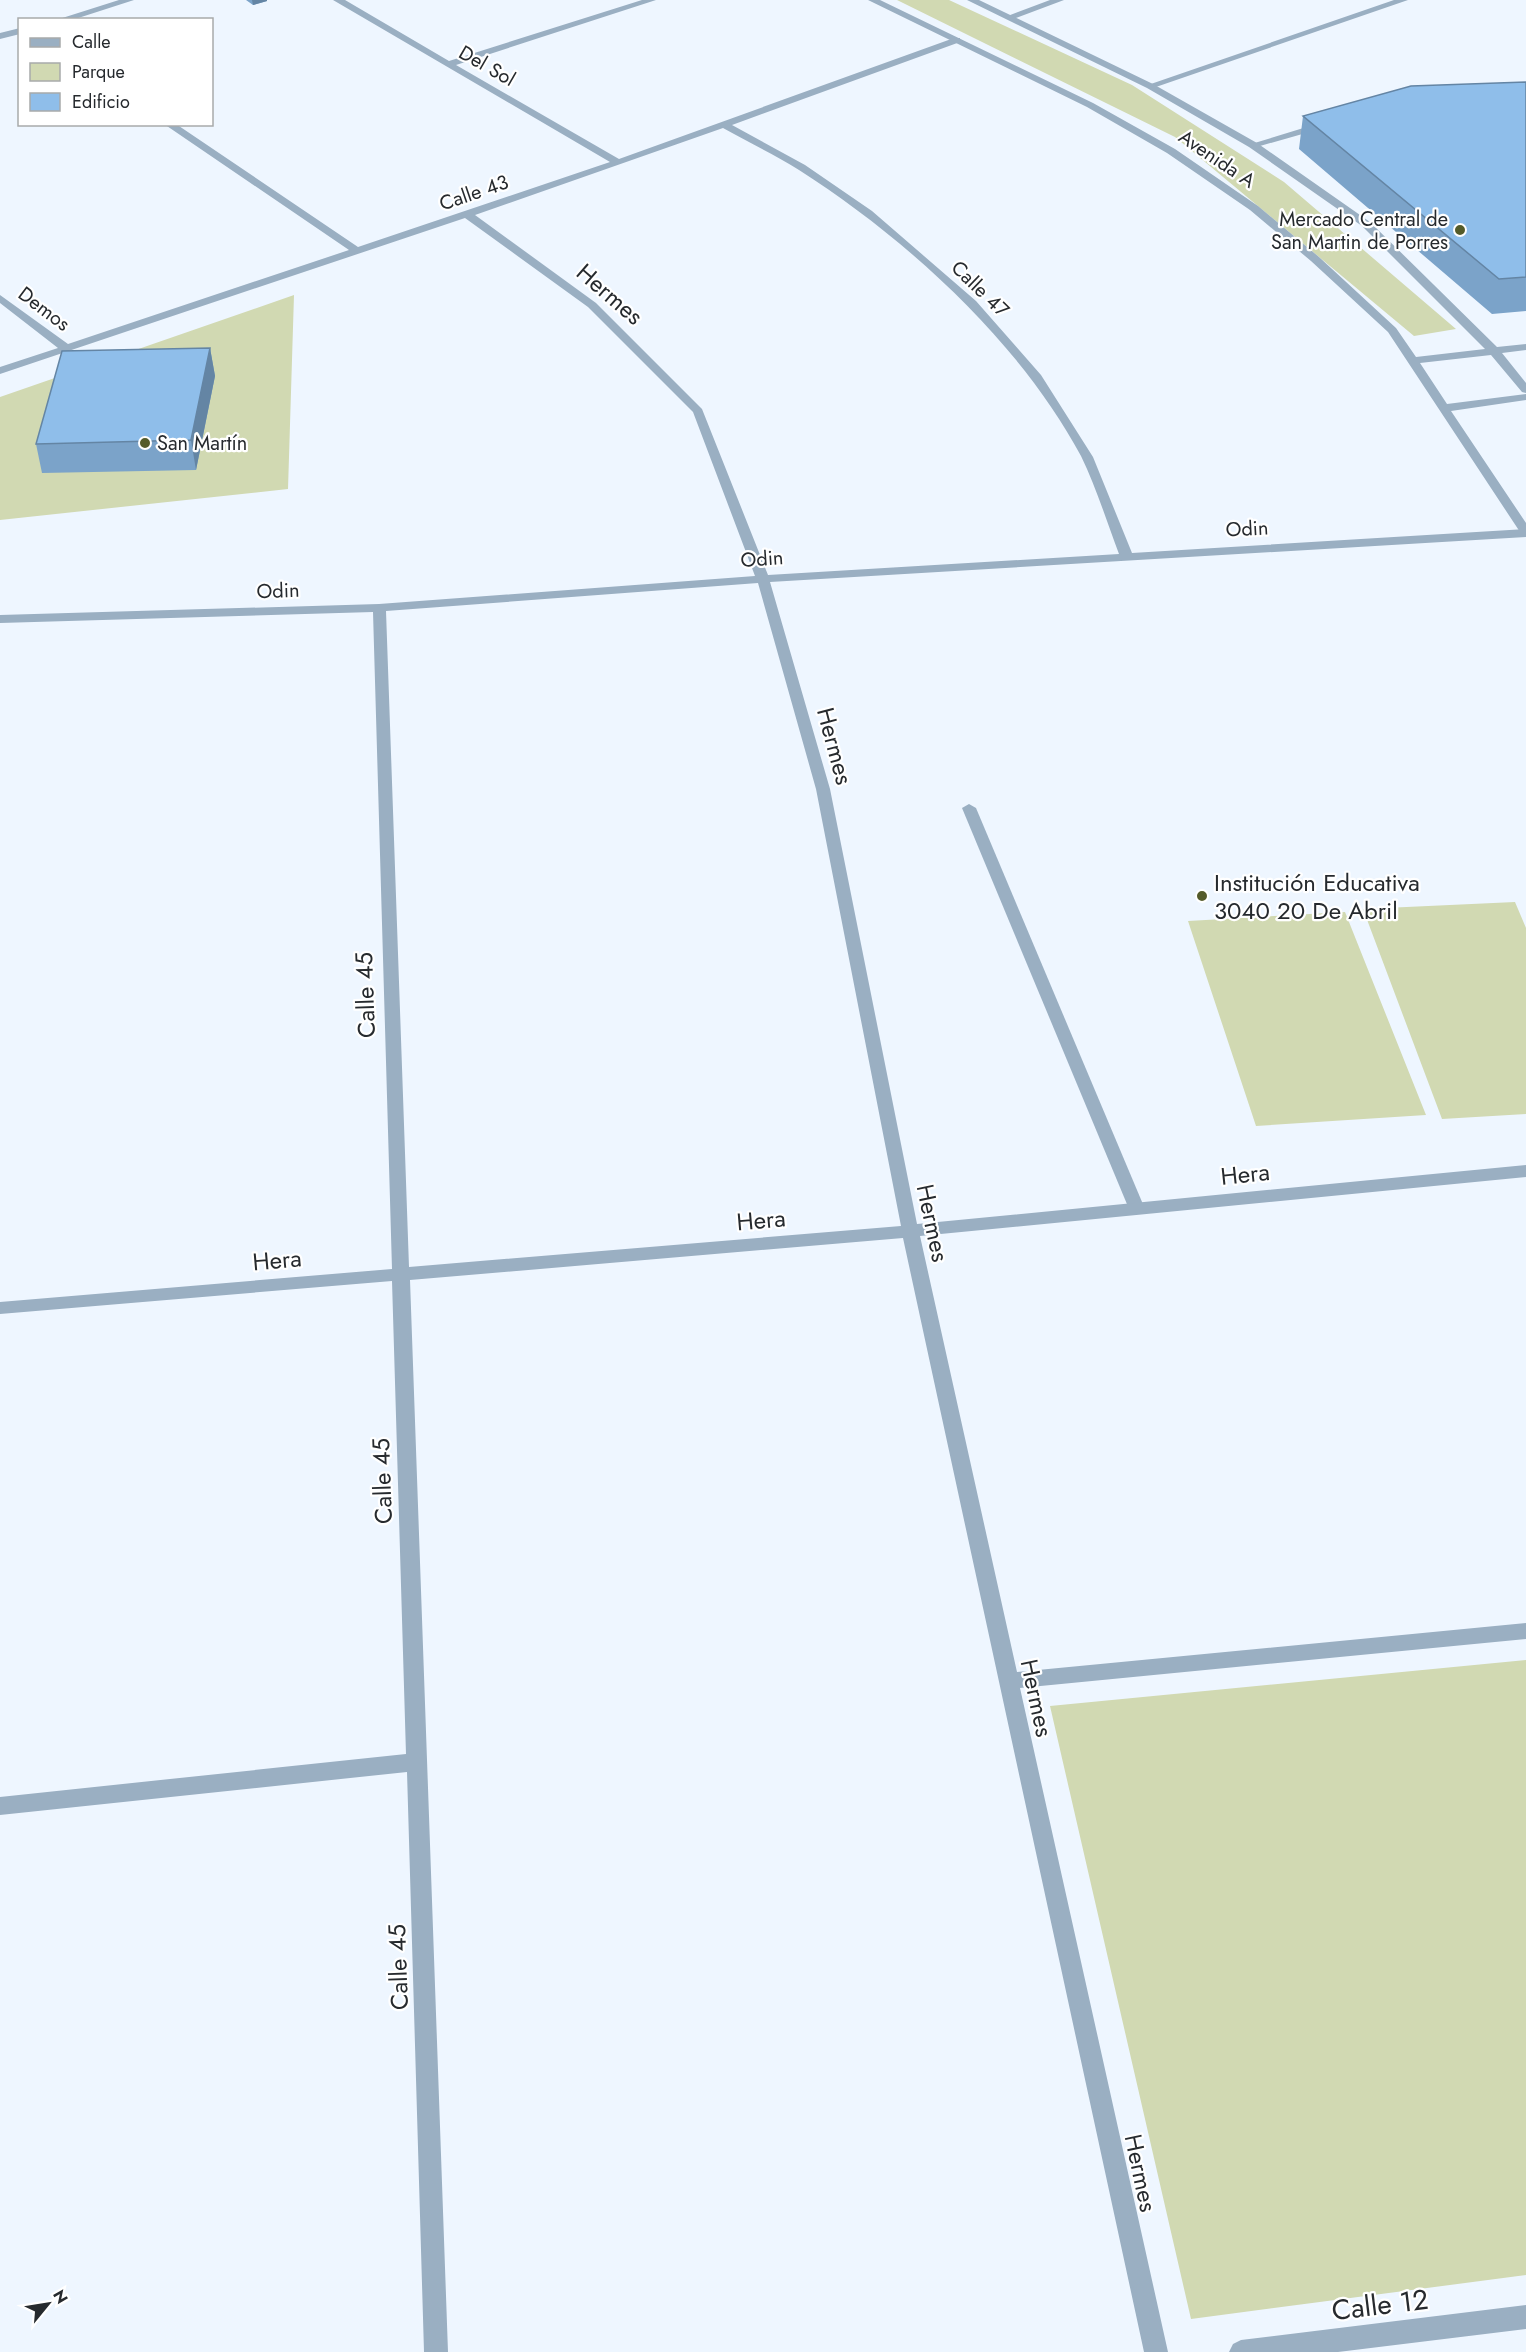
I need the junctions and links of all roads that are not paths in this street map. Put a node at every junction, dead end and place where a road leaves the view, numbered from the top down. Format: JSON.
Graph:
{"nodes":[{"id":1,"x":129,"y":0,"type":"edge"},
{"id":2,"x":338,"y":0,"type":"edge"},
{"id":3,"x":651,"y":0,"type":"edge"},
{"id":4,"x":873,"y":0,"type":"edge"},
{"id":5,"x":972,"y":0,"type":"edge"},
{"id":6,"x":1059,"y":0,"type":"edge"},
{"id":7,"x":1403,"y":0,"type":"edge"},
{"id":8,"x":1010,"y":17,"type":"junction"},
{"id":9,"x":67,"y":18,"type":"edge"},
{"id":10,"x":18,"y":32,"type":"edge"},
{"id":11,"x":0,"y":36,"type":"edge"},
{"id":12,"x":957,"y":40,"type":"junction"},
{"id":13,"x":449,"y":64,"type":"junction"},
{"id":14,"x":1150,"y":86,"type":"junction"},
{"id":15,"x":1339,"y":121,"type":"edge"},
{"id":16,"x":724,"y":125,"type":"junction"},
{"id":17,"x":173,"y":126,"type":"edge"},
{"id":18,"x":1253,"y":145,"type":"junction"},
{"id":19,"x":618,"y":163,"type":"junction"},
{"id":20,"x":467,"y":214,"type":"junction"},
{"id":21,"x":357,"y":251,"type":"junction"},
{"id":22,"x":0,"y":298,"type":"edge"},
{"id":23,"x":1526,"y":347,"type":"edge"},
{"id":24,"x":67,"y":349,"type":"junction"},
{"id":25,"x":1494,"y":351,"type":"junction"},
{"id":26,"x":1411,"y":361,"type":"junction"},
{"id":27,"x":0,"y":371,"type":"edge"},
{"id":28,"x":1526,"y":390,"type":"edge"},
{"id":29,"x":1526,"y":397,"type":"edge"},
{"id":30,"x":1443,"y":408,"type":"junction"},
{"id":31,"x":1526,"y":532,"type":"edge"},
{"id":32,"x":1126,"y":555,"type":"junction"},
{"id":33,"x":763,"y":579,"type":"junction"},
{"id":34,"x":379,"y":608,"type":"junction"},
{"id":35,"x":0,"y":619,"type":"edge"},
{"id":36,"x":969,"y":808,"type":"dead end"},
{"id":37,"x":1526,"y":1171,"type":"edge"},
{"id":38,"x":1137,"y":1209,"type":"junction"},
{"id":39,"x":910,"y":1231,"type":"junction"},
{"id":40,"x":401,"y":1274,"type":"junction"},
{"id":41,"x":0,"y":1308,"type":"edge"},
{"id":42,"x":1526,"y":1631,"type":"edge"},
{"id":43,"x":1009,"y":1681,"type":"junction"},
{"id":44,"x":417,"y":1762,"type":"junction"},
{"id":45,"x":0,"y":1806,"type":"edge"},
{"id":46,"x":1526,"y":2317,"type":"edge"},
{"id":47,"x":436,"y":2352,"type":"edge"},
{"id":48,"x":1156,"y":2352,"type":"edge"},
{"id":49,"x":1242,"y":2352,"type":"edge"}],
"edges":[{"from":1,"to":9,"type":"street"},
{"from":2,"to":13,"type":"street","name":"Del Sol"},
{"from":3,"to":13,"type":"street"},
{"from":4,"to":12,"type":"street","name":"Avenida A"},
{"from":5,"to":8,"type":"street","name":"Avenida A"},
{"from":6,"to":8,"type":"street"},
{"from":7,"to":14,"type":"street"},
{"from":8,"to":14,"type":"street","name":"Avenida A"},
{"from":10,"to":11,"type":"street"},
{"from":12,"to":16,"type":"street","name":"Calle 43"},
{"from":12,"to":26,"type":"street","name":"Avenida A"},
{"from":13,"to":19,"type":"street","name":"Del Sol"},
{"from":14,"to":18,"type":"street","name":"Avenida A"},
{"from":15,"to":18,"type":"street"},
{"from":16,"to":19,"type":"street","name":"Calle 43"},
{"from":16,"to":32,"type":"street","name":"Calle 47"},
{"from":17,"to":21,"type":"street"},
{"from":18,"to":25,"type":"street","name":"Avenida A"},
{"from":19,"to":20,"type":"street","name":"Calle 43"},
{"from":20,"to":21,"type":"street","name":"Calle 43"},
{"from":20,"to":33,"type":"street","name":"Hermes"},
{"from":21,"to":24,"type":"street","name":"Calle 43"},
{"from":22,"to":24,"type":"street","name":"Demos"},
{"from":23,"to":25,"type":"street"},
{"from":24,"to":27,"type":"street","name":"Calle 43"},
{"from":25,"to":26,"type":"street"},
{"from":25,"to":28,"type":"street","name":"Avenida A"},
{"from":26,"to":30,"type":"street","name":"Avenida A"},
{"from":29,"to":30,"type":"street"},
{"from":30,"to":31,"type":"street","name":"Avenida A"},
{"from":31,"to":32,"type":"street","name":"Odin"},
{"from":32,"to":33,"type":"street","name":"Odin"},
{"from":33,"to":34,"type":"street","name":"Odin"},
{"from":33,"to":39,"type":"street","name":"Hermes"},
{"from":34,"to":35,"type":"street","name":"Odin"},
{"from":34,"to":40,"type":"street","name":"Calle 45"},
{"from":36,"to":38,"type":"street"},
{"from":37,"to":38,"type":"street","name":"Hera"},
{"from":38,"to":39,"type":"street","name":"Hera"},
{"from":39,"to":40,"type":"street","name":"Hera"},
{"from":39,"to":43,"type":"street","name":"Hermes"},
{"from":40,"to":41,"type":"street","name":"Hera"},
{"from":40,"to":44,"type":"street","name":"Calle 45"},
{"from":42,"to":43,"type":"street"},
{"from":43,"to":48,"type":"street","name":"Hermes"},
{"from":44,"to":45,"type":"street"},
{"from":44,"to":47,"type":"street","name":"Calle 45"},
{"from":46,"to":49,"type":"street","name":"Calle 12"}]}
